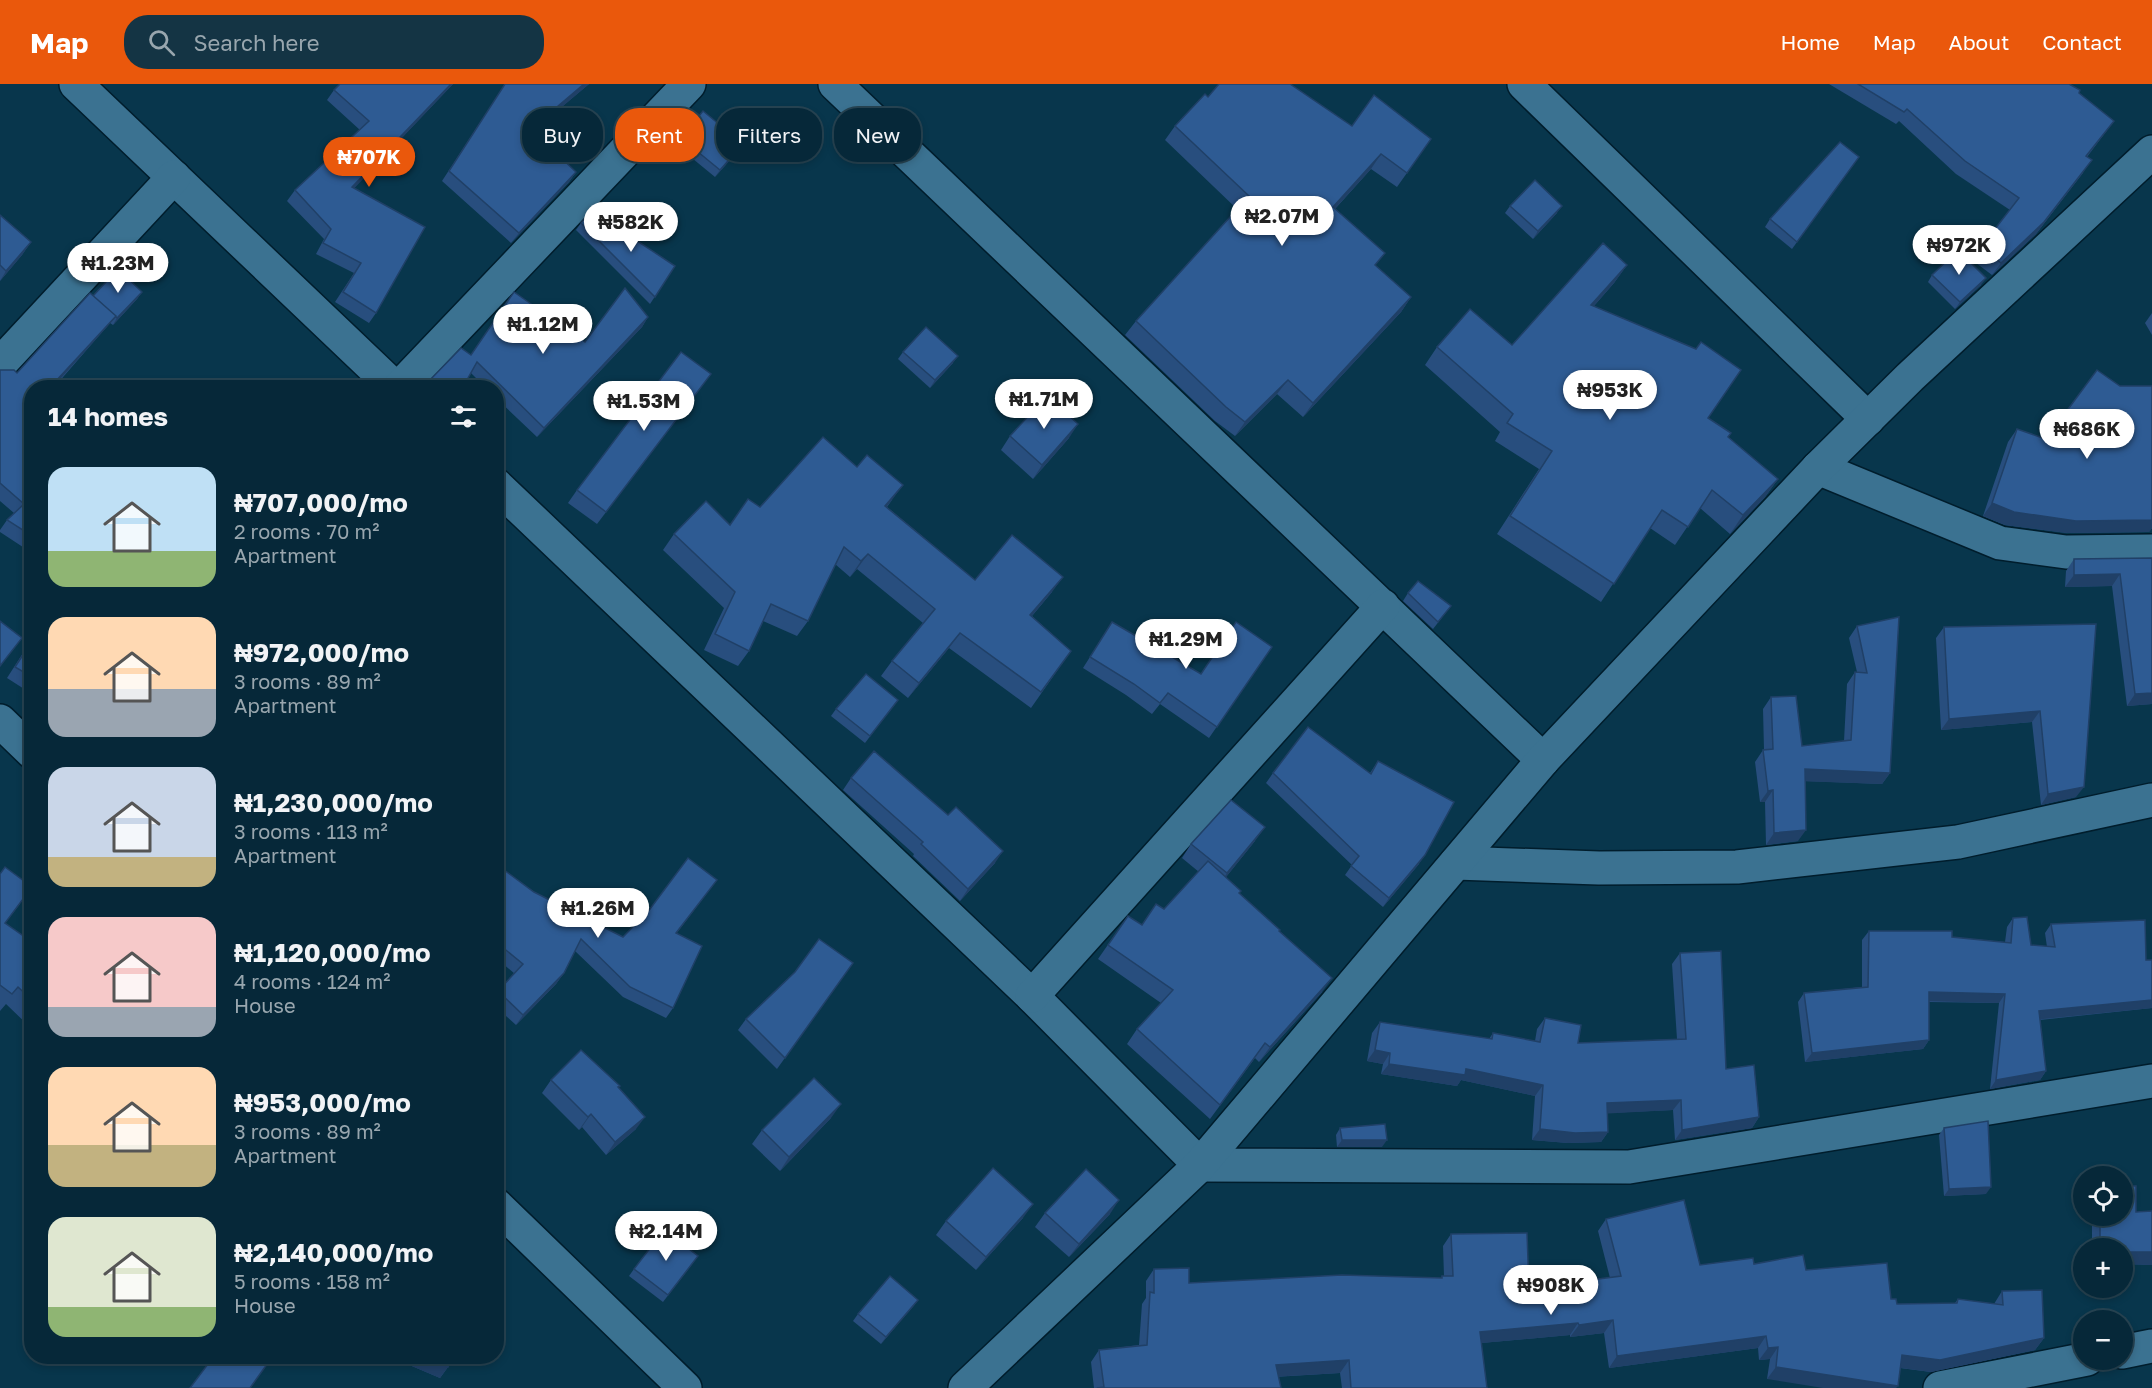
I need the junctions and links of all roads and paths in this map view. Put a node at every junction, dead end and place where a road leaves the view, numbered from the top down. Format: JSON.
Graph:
{"nodes":[{"id":1,"x":76,"y":84,"type":"edge"},
{"id":2,"x":689,"y":84,"type":"edge"},
{"id":3,"x":835,"y":84,"type":"edge"},
{"id":4,"x":1524,"y":84,"type":"edge"},
{"id":5,"x":2152,"y":152,"type":"edge"},
{"id":6,"x":174,"y":177,"type":"junction"},
{"id":7,"x":0,"y":364,"type":"edge"},
{"id":8,"x":387,"y":380,"type":"edge"},
{"id":9,"x":407,"y":380,"type":"edge"},
{"id":10,"x":1868,"y":419,"type":"junction"},
{"id":11,"x":1818,"y":468,"type":"junction"},
{"id":12,"x":504,"y":493,"type":"edge"},
{"id":13,"x":2152,"y":551,"type":"edge"},
{"id":14,"x":1383,"y":606,"type":"junction"},
{"id":15,"x":0,"y":721,"type":"edge"},
{"id":16,"x":24,"y":744,"type":"edge"},
{"id":17,"x":1544,"y":760,"type":"junction"},
{"id":18,"x":2152,"y":800,"type":"edge"},
{"id":19,"x":1456,"y":863,"type":"junction"},
{"id":20,"x":1032,"y":996,"type":"junction"},
{"id":21,"x":2152,"y":1081,"type":"edge"},
{"id":22,"x":1200,"y":1165,"type":"junction"},
{"id":23,"x":504,"y":1213,"type":"edge"},
{"id":24,"x":2152,"y":1346,"type":"edge"},
{"id":25,"x":2133,"y":1350,"type":"edge"},
{"id":26,"x":2073,"y":1362,"type":"edge"},
{"id":27,"x":685,"y":1388,"type":"edge"},
{"id":28,"x":965,"y":1388,"type":"edge"},
{"id":29,"x":1940,"y":1388,"type":"edge"}],
"edges":[{"from":1,"to":6,"type":"street"},
{"from":2,"to":9,"type":"street"},
{"from":3,"to":14,"type":"street"},
{"from":4,"to":10,"type":"street"},
{"from":5,"to":10,"type":"street"},
{"from":6,"to":7,"type":"street"},
{"from":6,"to":8,"type":"street"},
{"from":10,"to":11,"type":"street"},
{"from":11,"to":13,"type":"street"},
{"from":11,"to":17,"type":"street"},
{"from":12,"to":20,"type":"street"},
{"from":14,"to":17,"type":"street"},
{"from":14,"to":20,"type":"street"},
{"from":15,"to":16,"type":"street"},
{"from":17,"to":19,"type":"street"},
{"from":18,"to":19,"type":"street"},
{"from":19,"to":22,"type":"street"},
{"from":20,"to":22,"type":"street"},
{"from":21,"to":22,"type":"street"},
{"from":22,"to":28,"type":"street"},
{"from":23,"to":27,"type":"street"},
{"from":24,"to":25,"type":"street"},
{"from":26,"to":29,"type":"street"}]}
